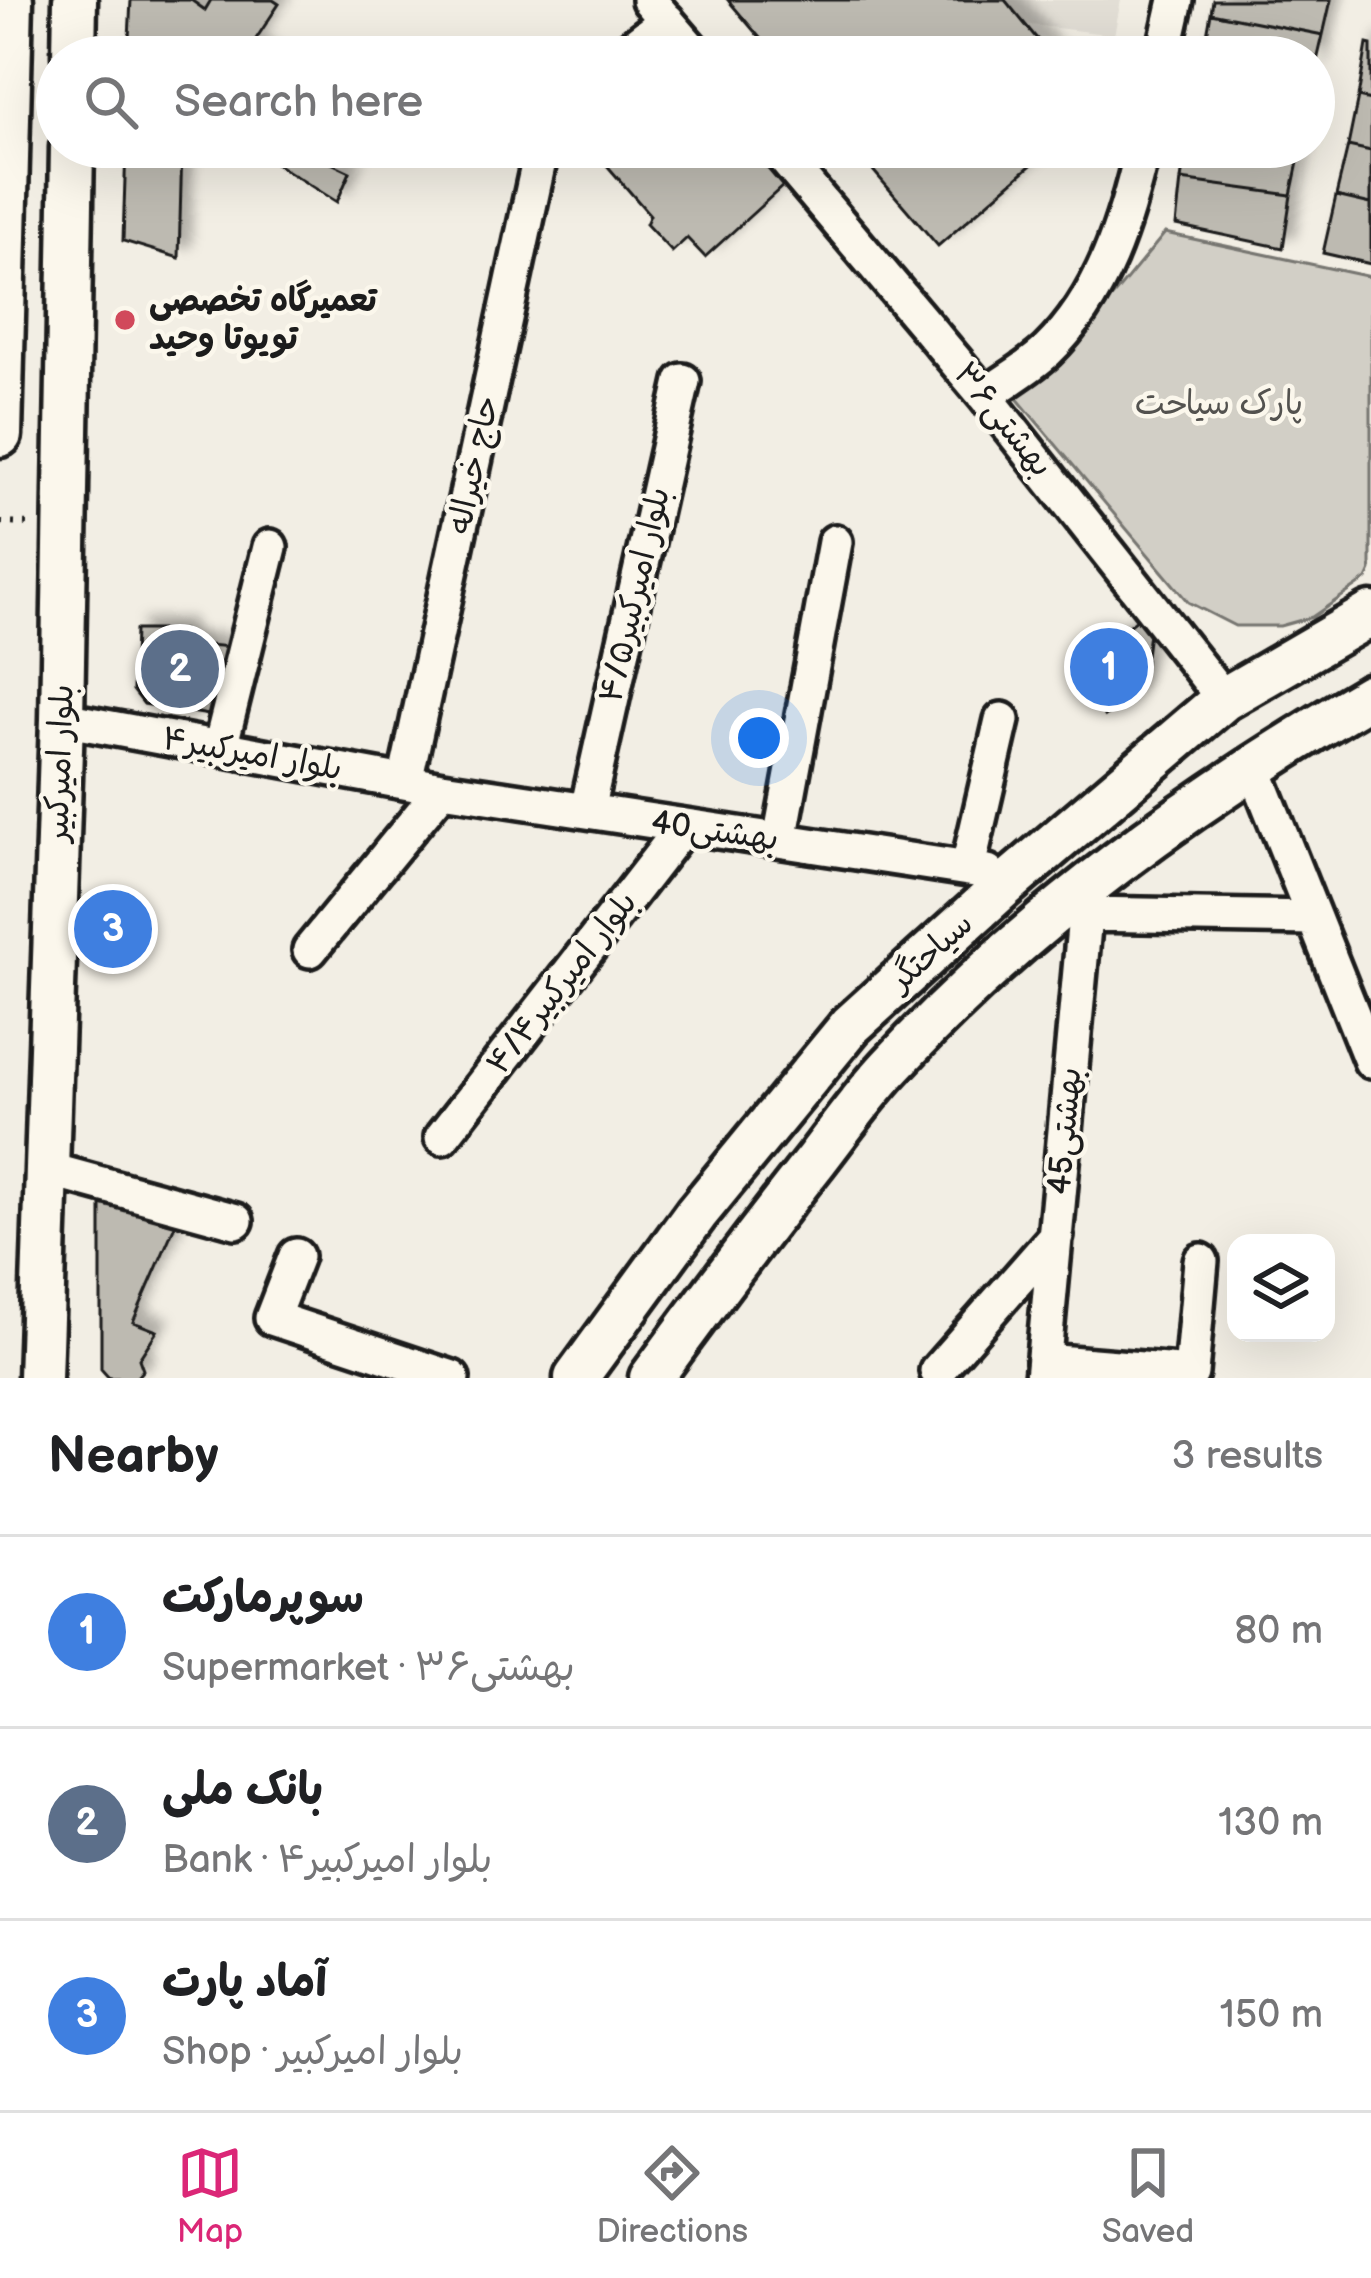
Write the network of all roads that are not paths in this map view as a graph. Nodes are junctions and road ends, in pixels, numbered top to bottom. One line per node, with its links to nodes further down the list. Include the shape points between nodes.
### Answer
1 (11, 0): 13 (main road)
2 (1175, 0): 8 (street)
3 (72, 1): 5 (main road)
4 (658, 10): 6 (street); 7 (street)
5 (73, 36)
6 (636, 36)
7 (680, 36)
8 (1167, 36)
9 (72, 168): 22 (main road, بلوار امیرکبیر)
10 (537, 168): 26 (street, حاج خیراله)
11 (793, 168): 15 (street, بهشتی۳۶)
12 (1138, 168): 15 (street, via 1097,288 1046,351)
13 (3, 210): 16 (main road)
14 (682, 380): 28 (street, بلوار امیرکبیر۴/۵)
15 (985, 395): 21 (street, بهشتی۳۶)
16 (0, 435)
17 (836, 542): 30 (street)
18 (270, 547): 24 (street)
19 (1371, 614): 21 (main road, سیاحتگر)
20 (1371, 695): 25 (main road, سیاحتگر)
21 (1224, 699): 47 (main road, سیاحتگر, via 851,1024)
22 (62, 719): 24 (street, ۴بلوار امیرکبیر); 36 (main road, بلوار امیرکبیر)
23 (1002, 720): 30 (street, 40بهشتی, via 978,870)
24 (220, 748): 26 (street, ۴بلوار امیرکبیر)
25 (1253, 765): 31 (main road, سیاحتگر, via 1136,846); 32 (street)
26 (405, 782): 27 (street, ۴بلوار امیرکبیر)
27 (442, 790): 28 (street, 40بهشتی); 33 (street)
28 (587, 810): 29 (street, 40بهشتی)
29 (682, 828): 30 (street, 40بهشتی); 35 (street, بلوار امیرکبیر۴/۴)
30 (780, 841)
31 (1086, 899): 32 (street); 38 (street, بهشتی45); 48 (main road, سیاحتگر, via 1034,927 888,1069)
32 (1311, 918): 34 (street)
33 (310, 950)
34 (1371, 1056)
35 (442, 1137)
36 (50, 1170): 37 (street); 41 (main road, بلوار امیرکبیر)
37 (236, 1221)
38 (1056, 1236): 42 (street, بهشتی45); 43 (street)
39 (296, 1256): 46 (street, via 272,1318)
40 (1201, 1261): 42 (street, via 1191,1373)
41 (46, 1273): 44 (main road, بلوار امیرکبیر); 45 (main road)
42 (1043, 1370)
43 (937, 1371)
44 (40, 1378)
45 (70, 1378)
46 (452, 1378)
47 (576, 1378)
48 (651, 1378)

